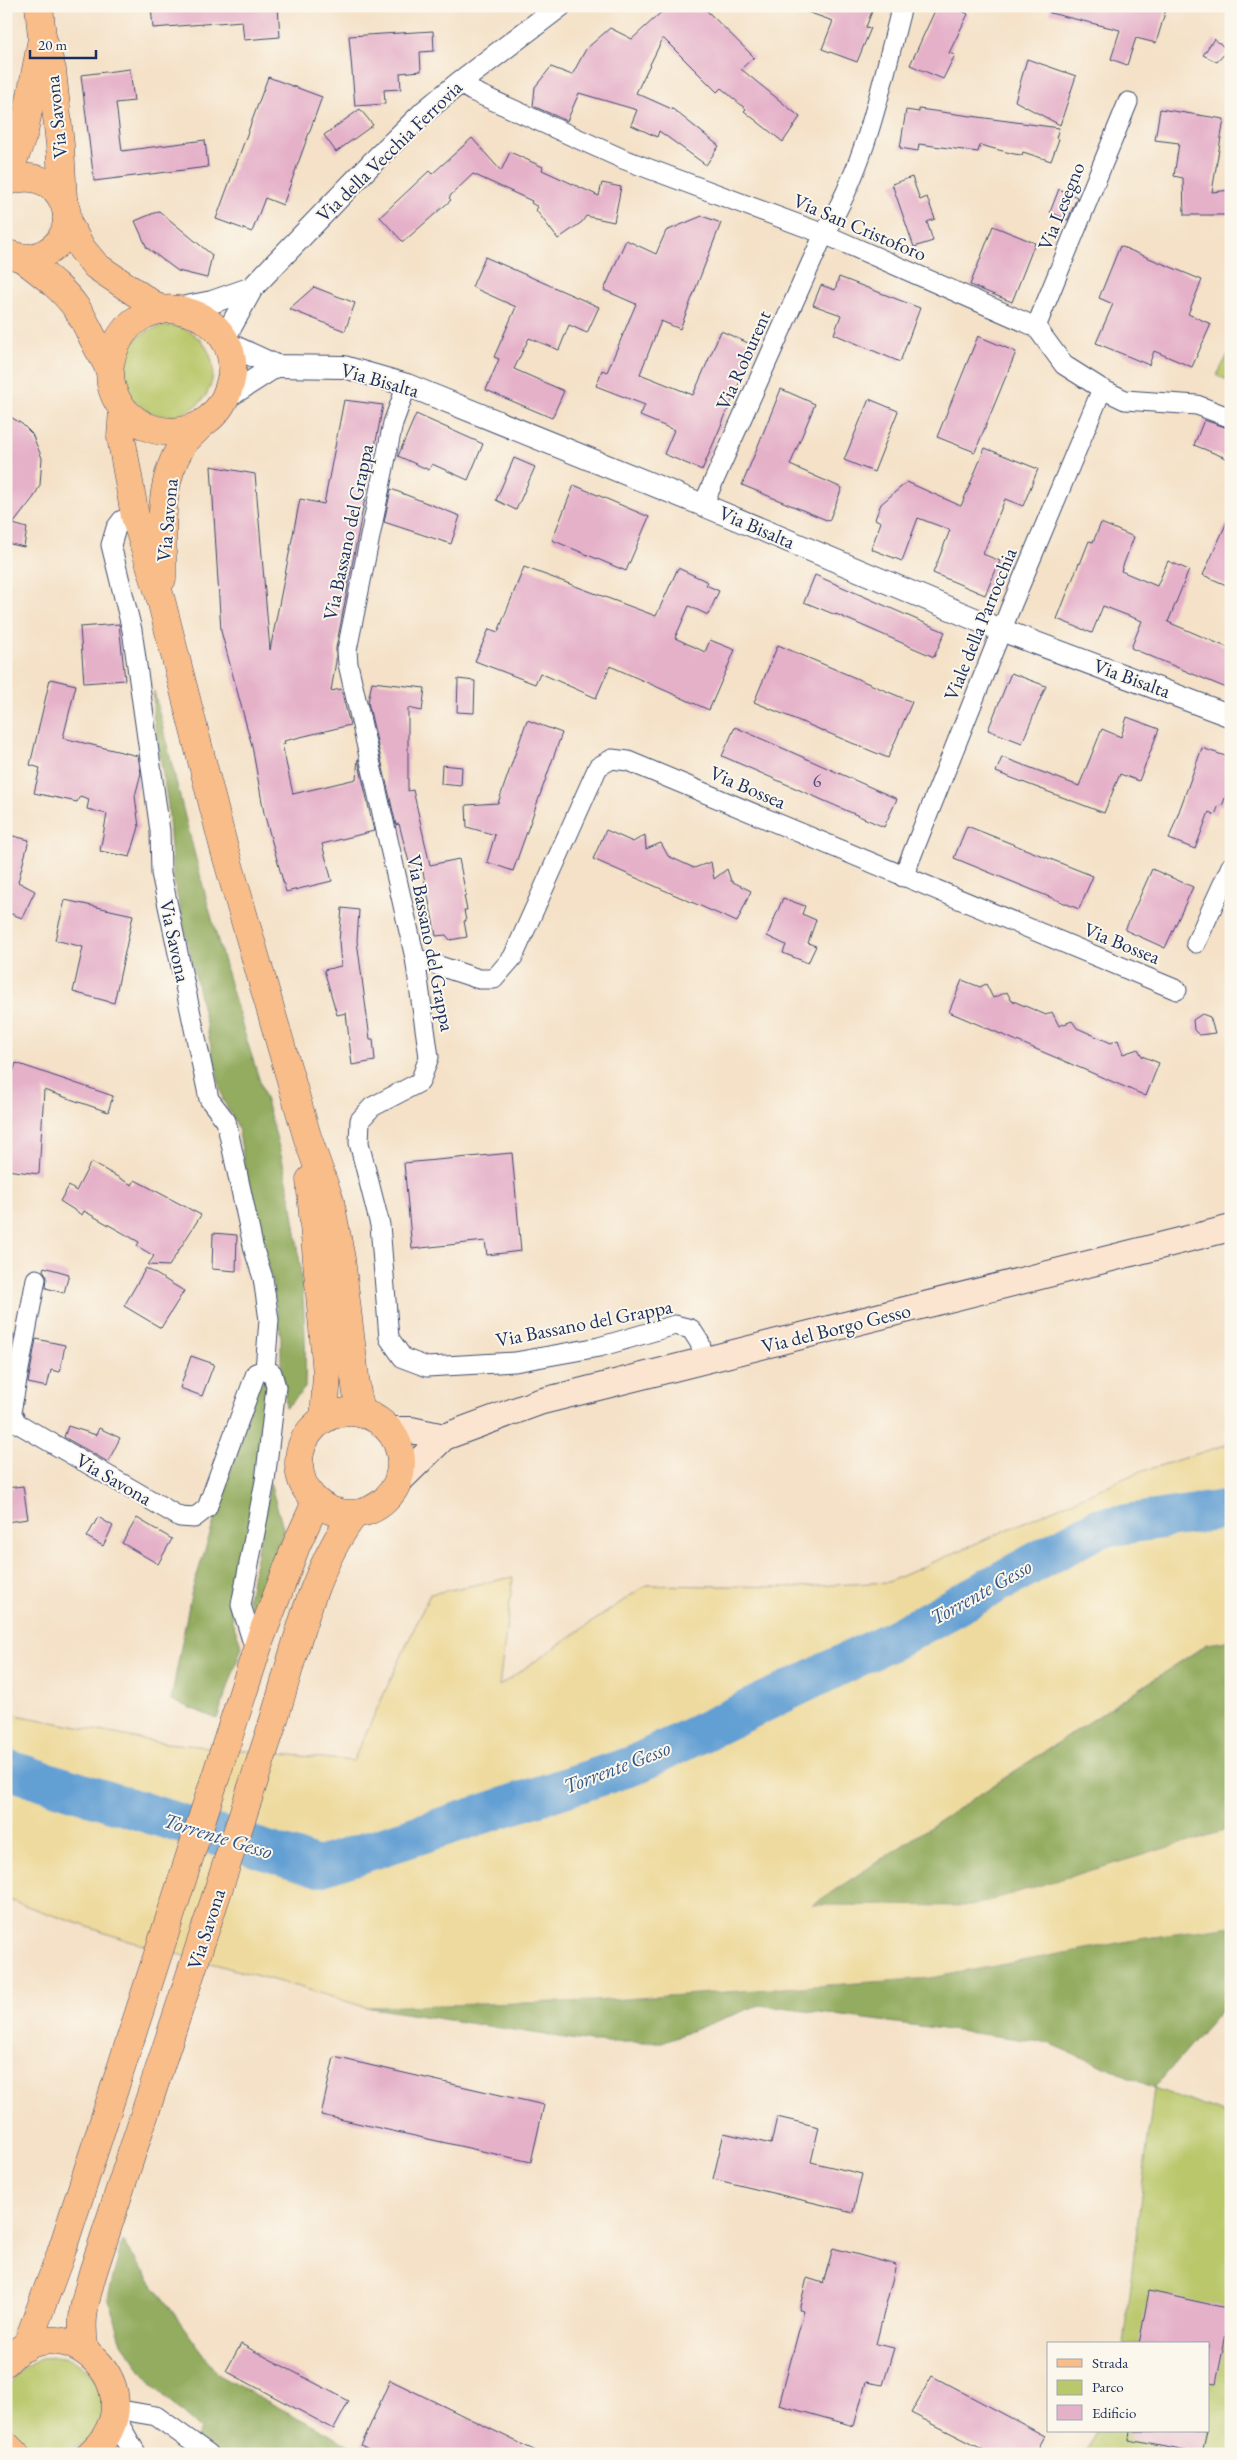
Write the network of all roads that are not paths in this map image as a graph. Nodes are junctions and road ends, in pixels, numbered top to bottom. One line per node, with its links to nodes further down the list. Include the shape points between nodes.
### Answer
1 (39, 6): 4 (main road, Via Savona)
2 (560, 6): 5 (street, Via della Vecchia Ferrovia)
3 (902, 6): 9 (street, Via Roburent, via 865,148 841,206)
4 (42, 37): 7 (main road, Via Savona, via 24,132); 8 (main road, Via Savona, via 52,70)
5 (459, 83): 9 (street, Via San Cristoforo, via 624,159); 11 (street, Via della Vecchia Ferrovia, via 374,161)
6 (1128, 102): 13 (street, Via Lesegno)
7 (6, 181): 8 (main road, via 18,177 44,180 55,188)
8 (65, 211): 10 (main road, via 63,235 56,245 34,257); 12 (main road, Via Savona, via 82,249 96,266)
9 (824, 234): 13 (street, Via San Cristoforo); 23 (street, Via Roburent)
10 (14, 255): 16 (main road, via 61,290 77,308)
11 (252, 288): 12 (street, Via della Vecchia Ferrovia, via 212,302); 14 (street, Via della Vecchia Ferrovia)
12 (168, 310): 14 (main road, via 193,313 215,328); 16 (main road, via 145,315 125,330 112,352)
13 (1036, 326): 18 (street, via 1064,365)
14 (225, 341): 15 (street, Via Bisalta); 19 (main road, via 232,380)
15 (276, 366): 17 (street, Via Bisalta, via 344,367); 19 (street)
16 (109, 369): 20 (main road, via 110,383)
17 (407, 385): 23 (street, Via Bisalta); 31 (street, Via Bassano del Grappa, via 393,423 347,650)
18 (1102, 389): 21 (street, via 1125,400 1196,405); 26 (street, Viale della Parrocchia)
19 (226, 398): 22 (main road)
20 (123, 409): 22 (main road, via 152,429 170,432 188,430); 24 (main road, Via Savona, via 121,437)
21 (1231, 418)
22 (204, 422): 25 (main road, Via Savona, via 181,447 168,477 164,500)
23 (703, 504): 26 (street, Via Bisalta)
24 (134, 516): 25 (main road, Via Savona); 37 (street, Via Savona, via 122,520 111,545 132,630 160,831 161,873 209,1099 226,1121 263,1278 269,1320)
25 (162, 600): 33 (main road, Via Savona, via 224,848)
26 (1002, 630): 27 (street, Via Bisalta); 29 (street, Viale della Parrocchia)
27 (1231, 716)
28 (1231, 866): 30 (street)
29 (903, 877): 31 (street, Via Bossea, via 628,761 612,759 598,767 513,957 494,979 479,979); 32 (street, Via Bossea)
30 (1196, 943)
31 (415, 958): 36 (street, Via Bassano del Grappa, via 429,1057 420,1082 372,1107 360,1120 359,1143 380,1225 389,1338 404,1358 428,1367 515,1362 599,1346 675,1325 691,1329 700,1343)
32 (1177, 990)
33 (307, 1136): 38 (main road, Via Savona, via 330,1201); 39 (main road, Via Savona, via 327,1374)
34 (1231, 1228): 36 (main road, Via del Borgo Gesso)
35 (36, 1279): 37 (street, Via Savona, via 11,1412 18,1422 180,1517 194,1518 207,1508 248,1389 256,1373)
36 (704, 1361): 41 (main road, Via del Borgo Gesso, via 539,1402)
37 (265, 1370): 45 (street, via 272,1373 276,1387 265,1481 241,1605)
38 (362, 1414): 39 (main road, via 349,1412); 40 (main road)
39 (324, 1419): 43 (main road, via 309,1432 301,1449 299,1469 304,1487)
40 (389, 1430): 41 (main road, via 411,1430); 42 (main road, via 398,1446 401,1465)
41 (444, 1438): 42 (main road, Via del Borgo Gesso)
42 (397, 1483): 44 (main road, via 387,1499 372,1510)
43 (316, 1502): 44 (main road, via 334,1512); 45 (main road, Via Savona, via 296,1546)
44 (354, 1515): 46 (main road, Via Savona, via 327,1558 300,1632 179,2013 92,2272 81,2330)
45 (257, 1654): 47 (main road, Via Savona, via 59,2259)
46 (85, 2350): 47 (main road, via 66,2342 52,2342); 48 (main road, via 108,2376 114,2392)
47 (12, 2357)
48 (115, 2414): 51 (main road, via 109,2433); 52 (street); 53 (street, via 156,2416)
49 (6, 2445): 50 (main road)
50 (15, 2454)
51 (90, 2454)
52 (135, 2454)
53 (209, 2454)

